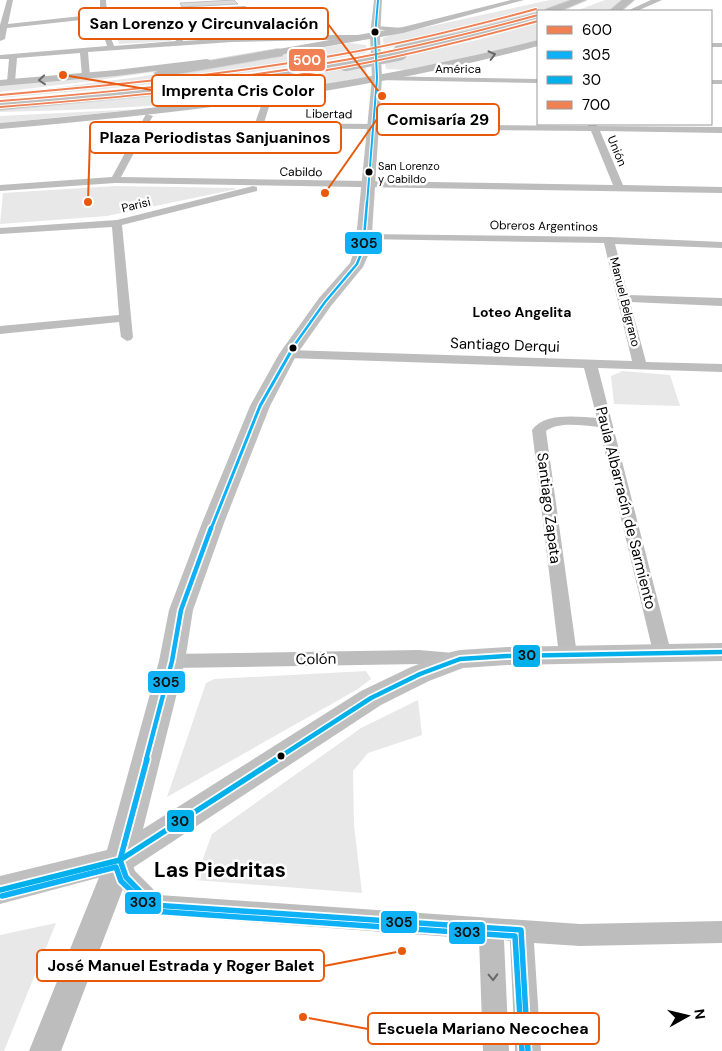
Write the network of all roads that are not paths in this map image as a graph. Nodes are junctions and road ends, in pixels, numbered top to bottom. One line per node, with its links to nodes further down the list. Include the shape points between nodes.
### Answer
1 (10, 0): 20 (street)
2 (103, 0): 17 (street)
3 (210, 0): 11 (street)
4 (378, 0): 24 (main road)
5 (520, 0): 21 (street)
6 (546, 0): 21 (highway)
7 (629, 0): 14 (highway)
8 (658, 0): 15 (street)
9 (587, 1): 12 (highway); 13 (highway)
10 (246, 8): 11 (street)
11 (215, 9): 16 (street)
12 (554, 10)
13 (569, 10)
14 (615, 10)
15 (634, 10)
16 (170, 12): 17 (street); 29 (street)
17 (104, 15): 20 (street); 31 (street)
18 (537, 15): 33 (highway)
19 (537, 20): 33 (highway, via 465,40)
20 (2, 26): 25 (street)
21 (419, 27): 24 (street)
22 (230, 29): 26 (street)
23 (331, 36): 24 (street); 26 (street); 27 (street)
24 (375, 36): 27 (street); 41 (main road)
25 (1, 39)
26 (234, 41): 29 (street)
27 (342, 42): 34 (street)
28 (41, 43): 35 (street)
29 (181, 44): 31 (street)
30 (536, 44): 39 (street, one-way to 30)
31 (111, 48): 32 (street)
32 (84, 51): 35 (street); 40 (street)
33 (401, 52): 38 (highway, bridge)
34 (278, 53): 40 (street); 47 (highway)
35 (43, 54): 36 (street)
36 (13, 56): 37 (street); 44 (street)
37 (0, 57)
38 (344, 62): 49 (highway, via 165,85); 50 (highway, via 178,89)
39 (433, 68): 41 (street); 42 (street, via 434,76)
40 (86, 76): 44 (street, one-way to 44)
41 (377, 79): 42 (street, América); 46 (street, via 362,84); 57 (main road)
42 (445, 80): 43 (street, América)
43 (537, 81)
44 (10, 82): 45 (street)
45 (0, 83)
46 (325, 87): 48 (street); 52 (highway, via 175,105)
47 (0, 94)
48 (268, 97): 51 (street); 54 (street)
49 (0, 100)
50 (0, 106)
51 (151, 112): 53 (street); 55 (street)
52 (0, 114)
53 (146, 124): 54 (street, Libertad); 59 (street)
54 (259, 125): 57 (street, Libertad)
55 (0, 126)
56 (593, 126): 57 (street, Libertad); 58 (street, Libertad); 63 (street, Unión)
57 (373, 127): 61 (main road)
58 (722, 130)
59 (115, 180): 60 (street, Cabildo); 62 (street, Cabildo)
60 (275, 184): 61 (street, Cabildo); 65 (street, Parisi)
61 (368, 185): 63 (street, Cabildo); 67 (main road)
62 (0, 188)
63 (619, 188): 64 (street, Cabildo)
64 (722, 190)
65 (117, 223): 66 (street, Parisi); 72 (street)
66 (0, 231)
67 (365, 237): 68 (street, Obreros Argentinos); 75 (main road, via 357,264)
68 (609, 240): 69 (street, Obreros Argentinos); 70 (street, Manuel Belgrano)
69 (722, 245)
70 (623, 298): 71 (street); 77 (street, Manuel Belgrano)
71 (722, 302)
72 (125, 318): 73 (street); 74 (street)
73 (0, 330)
74 (127, 337)
75 (288, 354): 76 (street, Santiago Derqui); 84 (main road, via 260,406 213,523 181,610)
76 (590, 363): 77 (street, Santiago Derqui); 79 (street, Paula Albarracín de Sarmiento)
77 (640, 365): 78 (street, Santiago Derqui)
78 (722, 368)
79 (606, 422): 80 (street, Paula Albarracín de Sarmiento); 82 (street, Santiago Zapata, via 555,422 539,430)
80 (662, 652): 81 (main road); 82 (main road)
81 (722, 652)
82 (568, 655): 83 (main road)
83 (460, 659): 84 (street, Colón); 85 (main road, via 371,698)
84 (172, 661): 85 (main road)
85 (120, 860): 86 (main road); 87 (street, via 126,877 153,905); 90 (street)
86 (0, 890)
87 (492, 928): 88 (street); 91 (street, one-way to 91)
88 (521, 930): 89 (street, via 580,935); 92 (street)
89 (722, 932)
90 (45, 1051)
91 (496, 1051)
92 (528, 1051)

